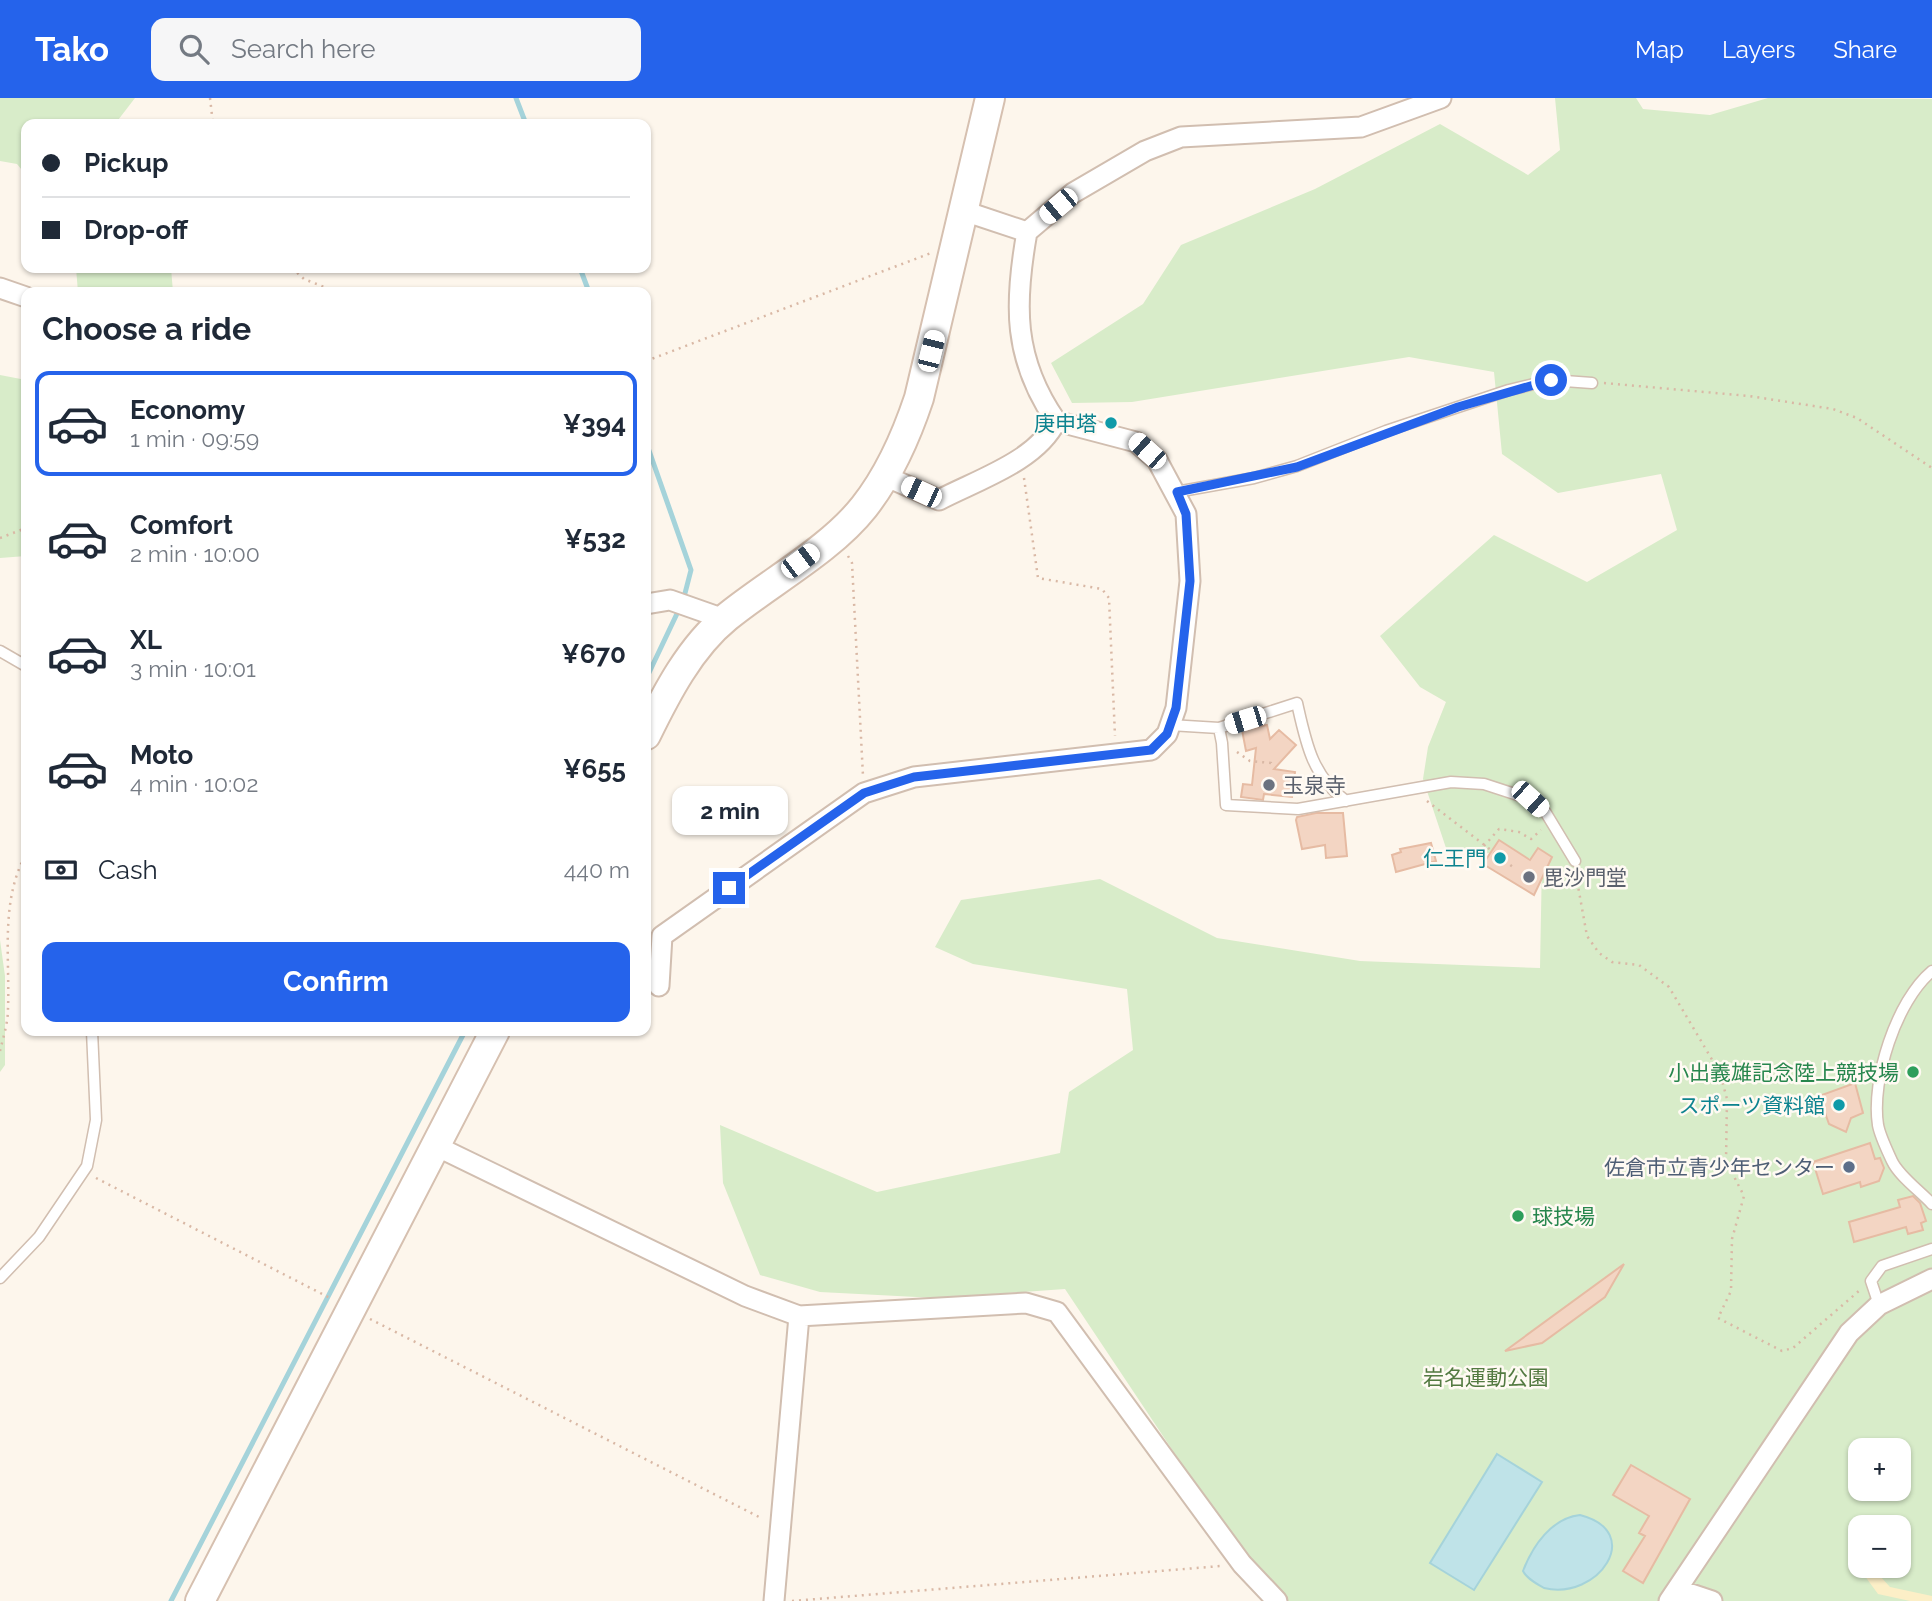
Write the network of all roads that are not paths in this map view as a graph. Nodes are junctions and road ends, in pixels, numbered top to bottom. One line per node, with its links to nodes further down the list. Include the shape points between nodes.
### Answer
1 (990, 98): 3 (street)
2 (1441, 98): 4 (street, via 1361,127 1181,137 1145,151 1073,194)
3 (964, 211): 4 (street); 9 (street, via 919,398)
4 (1027, 232): 8 (street, via 1018,304 1020,344 1040,398)
5 (0, 288): 6 (street)
6 (21, 295)
7 (1592, 383): 10 (lane, via 1551,380 1509,390 1297,467)
8 (1056, 421): 9 (street, via 1049,437 1023,457 939,500); 10 (street, via 1136,442 1157,460)
9 (885, 476): 12 (street, via 837,534)
10 (1177, 492): 16 (street, via 1186,514 1190,581 1176,708)
11 (651, 603): 12 (street, via 670,600)
12 (724, 619): 15 (street, via 684,667)
13 (0, 651): 14 (lane)
14 (21, 663)
15 (651, 725)
16 (1170, 725): 17 (lane); 21 (street, via 1151,750 914,777 864,793 662,936)
17 (1219, 728): 18 (lane, via 1297,704 1320,778); 18 (lane, via 1226,805 1298,809)
18 (1346, 801): 19 (lane, via 1451,782 1485,784 1530,799 1551,820)
19 (1574, 861)
20 (1932, 971): 25 (lane, via 1906,1007 1885,1052 1878,1125 1893,1163)
21 (659, 986)
22 (92, 1036): 27 (lane, via 96,1120 84,1172 39,1237)
23 (492, 1036): 24 (street)
24 (436, 1146): 30 (street, via 745,1296); 32 (street)
25 (1932, 1204)
26 (1932, 1249): 29 (lane, via 1882,1266 1871,1281)
27 (0, 1278)
28 (1932, 1279): 29 (street)
29 (1879, 1305): 31 (street, via 1849,1333 1826,1364)
30 (799, 1316): 33 (street); 34 (street, via 1026,1303 1056,1312 1242,1564)
31 (1674, 1595): 35 (street)
32 (200, 1601)
33 (774, 1601)
34 (1277, 1601)
35 (1712, 1601)

